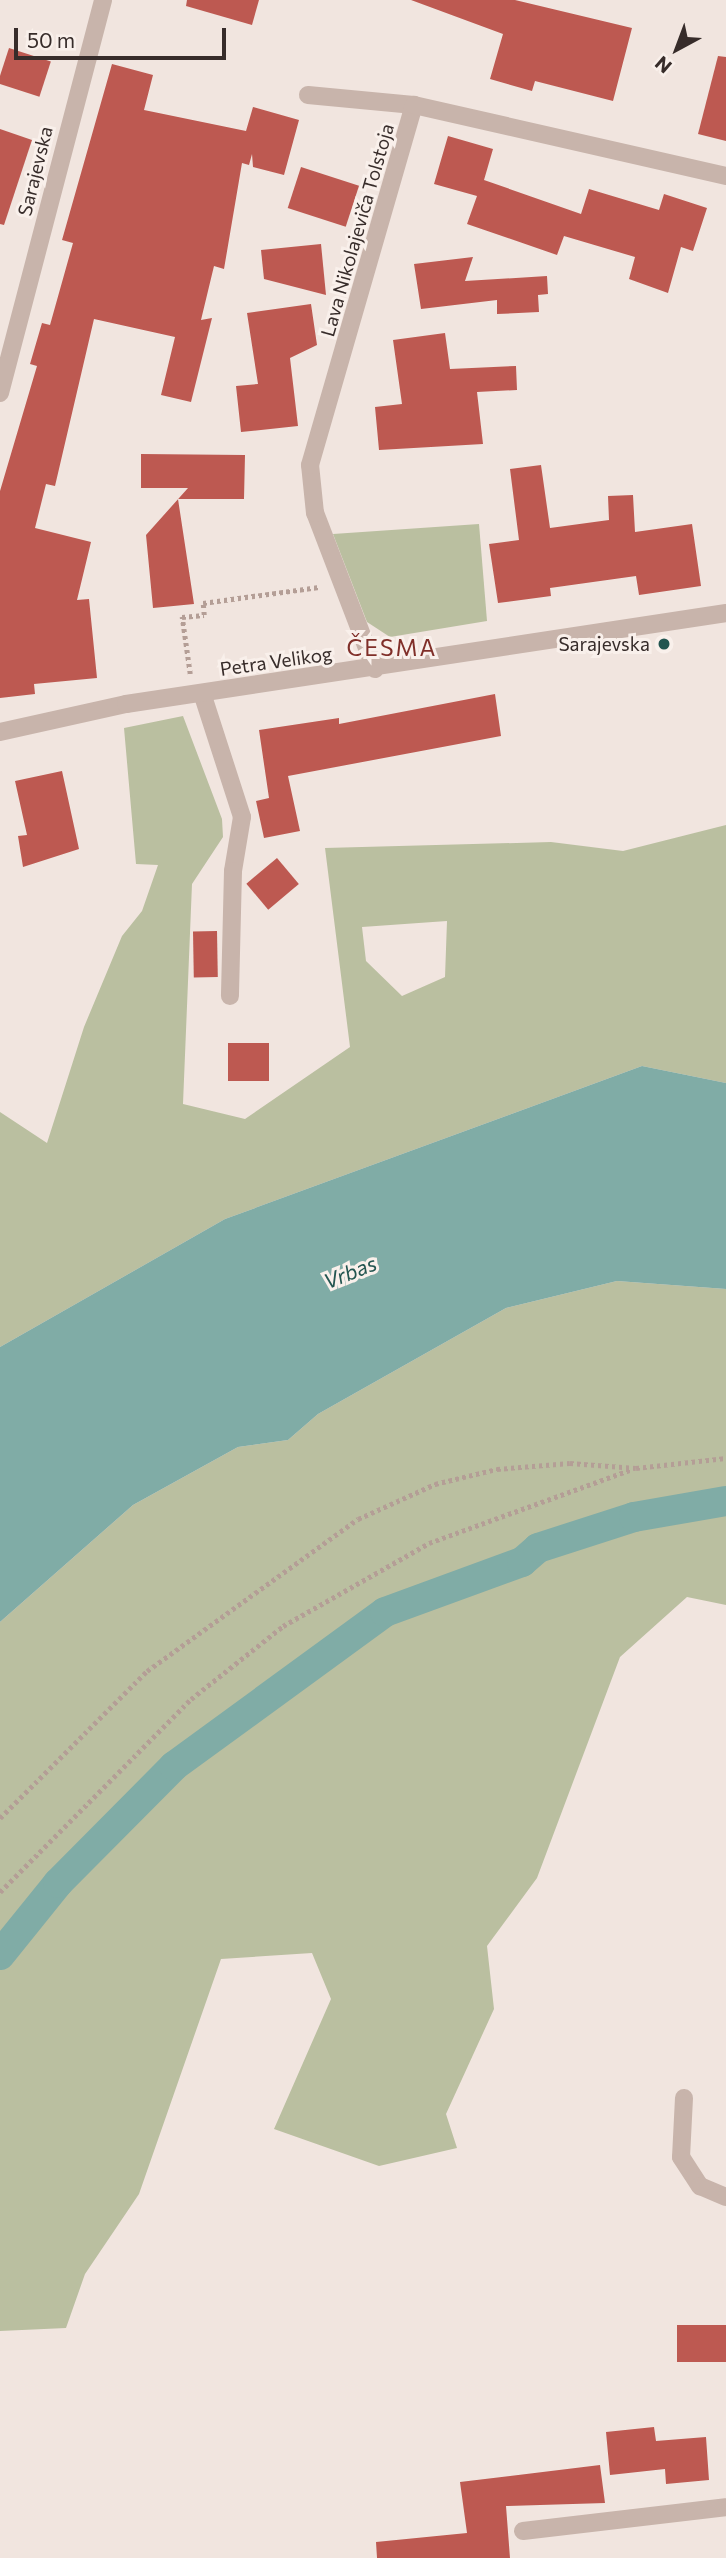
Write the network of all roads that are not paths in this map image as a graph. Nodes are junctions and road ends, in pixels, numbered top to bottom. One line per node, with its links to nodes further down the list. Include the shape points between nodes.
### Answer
1 (103, 0): 5 (street, Sarajevska)
2 (308, 95): 3 (street)
3 (414, 106): 4 (street, Lava Nikolajeviča Tolstoja); 7 (street, Lava Nikolajeviča Tolstoja, via 310,465 315,513)
4 (726, 176)
5 (0, 393)
6 (726, 613): 7 (street, Petra Velikog)
7 (375, 669): 8 (street, Petra Velikog)
8 (202, 693): 9 (street, Petra Velikog); 10 (street, via 242,817 233,872)
9 (0, 732)
10 (230, 996)
11 (684, 2098): 12 (street, via 681,2157 700,2186)
12 (726, 2197)
13 (726, 2507): 14 (street)
14 (523, 2531)

